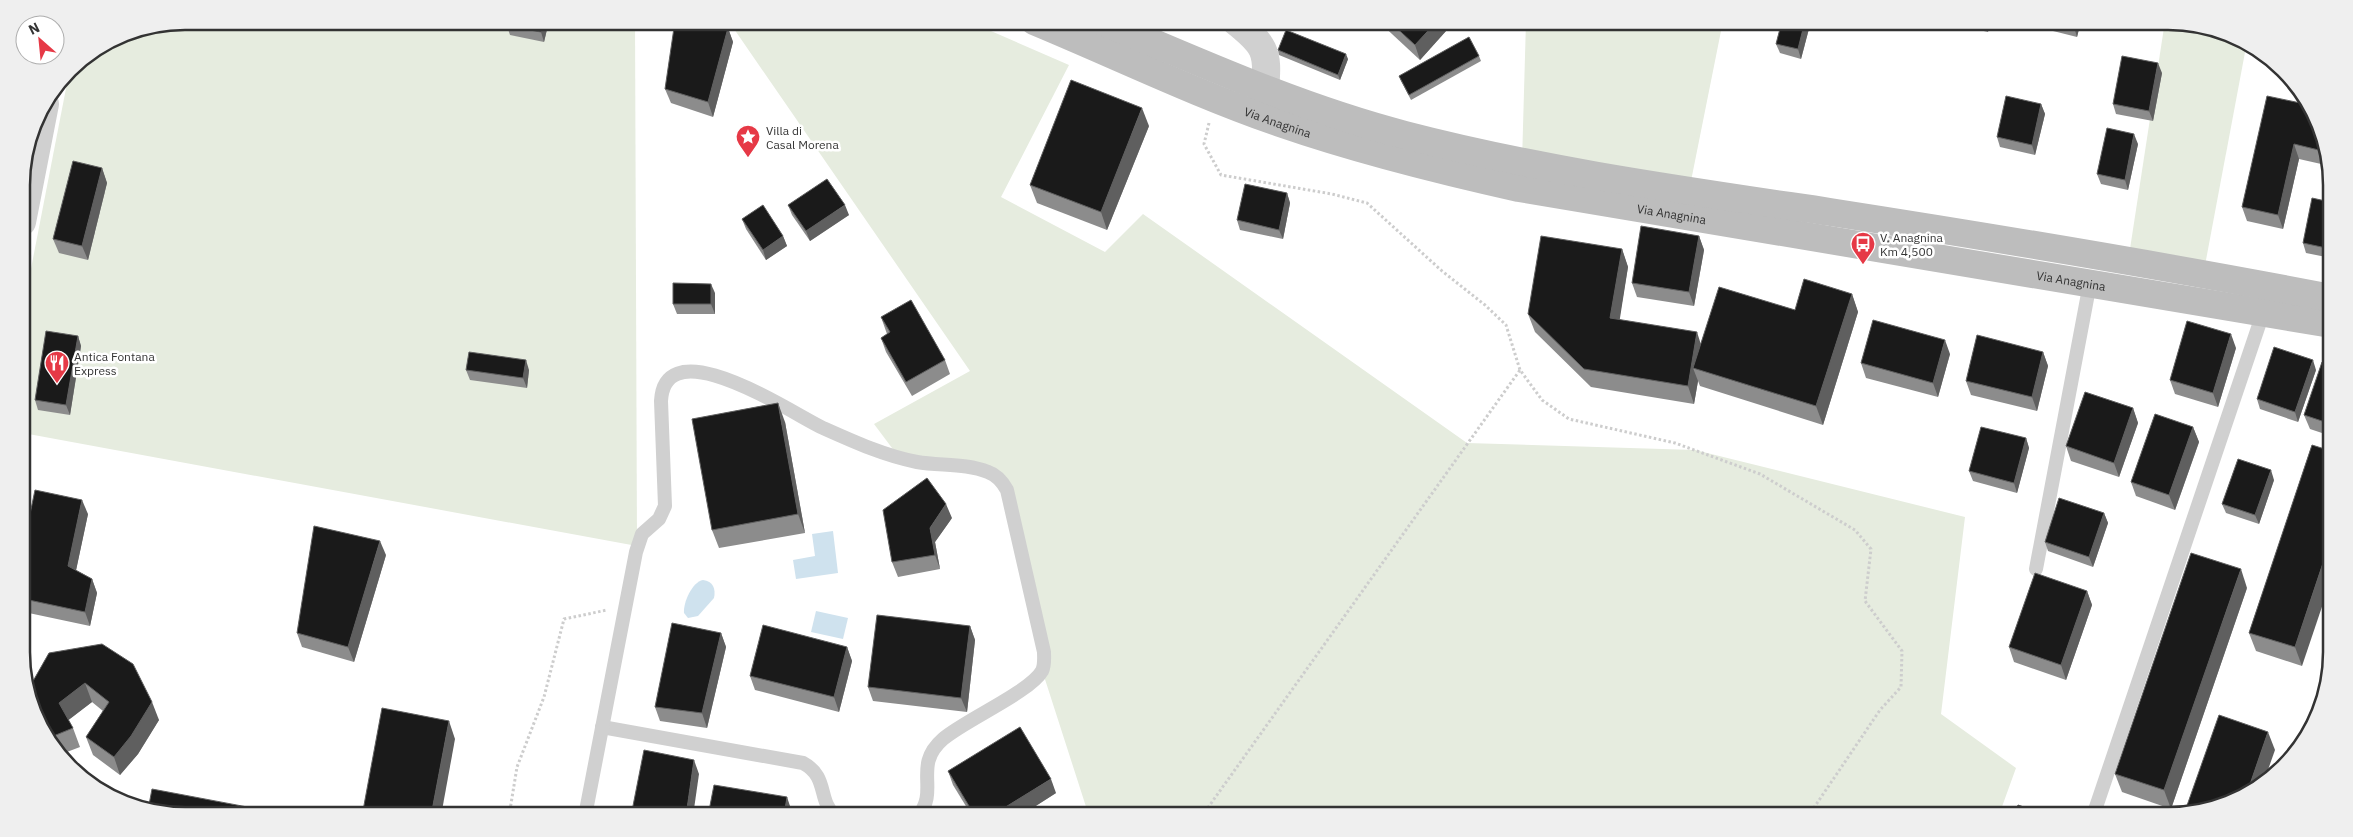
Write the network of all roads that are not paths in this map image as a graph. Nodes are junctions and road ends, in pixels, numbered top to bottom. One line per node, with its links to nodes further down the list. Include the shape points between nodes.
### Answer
1 (1055, 30): 7 (main road, Via Anagnina, via 1215,98 1342,144 1447,173 1519,188)
2 (1124, 30): 4 (main road, Via Anagnina)
3 (1246, 30): 4 (street, via 1265,52)
4 (1265, 88): 8 (main road, Via Anagnina, via 1372,126 1522,162)
5 (38, 136): 6 (street)
6 (30, 176)
7 (2090, 283): 9 (main road, Via Anagnina); 11 (lane)
8 (2323, 297)
9 (2264, 313): 10 (main road, Via Anagnina); 16 (lane)
10 (2323, 323)
11 (2036, 569)
12 (602, 727): 13 (lane); 14 (lane, via 803,763 820,778); 15 (lane, via 642,534 659,519 665,506 661,393 667,378 680,372 713,376 745,386 823,428 898,456 916,462 972,468 996,476 1010,495 1044,652 1042,670 1029,684 937,745 926,768 927,800)
13 (587, 807)
14 (828, 807)
15 (923, 807)
16 (2096, 807)

